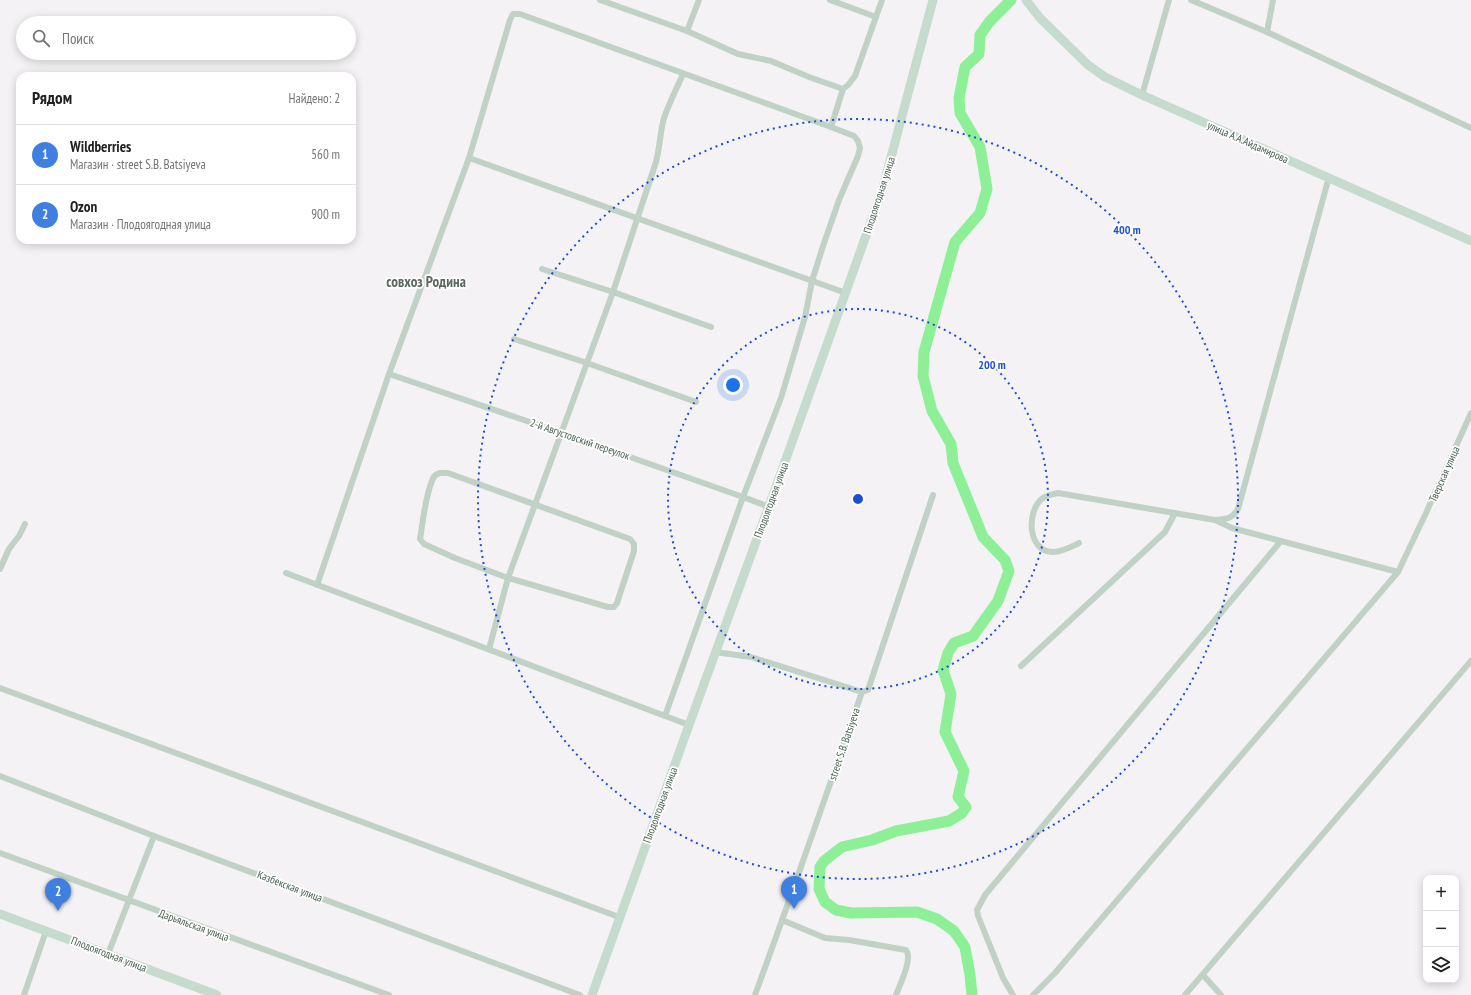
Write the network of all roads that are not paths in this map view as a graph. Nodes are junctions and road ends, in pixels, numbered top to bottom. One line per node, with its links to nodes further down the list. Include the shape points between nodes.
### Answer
1 (600, 0): 11 (street)
2 (699, 0): 11 (street)
3 (830, 0): 10 (street)
4 (882, 0): 10 (street)
5 (933, 0): 25 (street, Плодоягодная улица, via 882,191)
6 (1026, 0): 15 (street, улица А.А.Айдамирова, via 1040,18 1088,65 1105,77)
7 (1169, 0): 15 (street)
8 (1191, 0): 12 (street)
9 (1273, 0): 12 (street)
10 (876, 17): 14 (street, via 855,76)
11 (687, 31): 14 (street, via 738,54 772,61)
12 (1266, 32): 17 (street)
13 (683, 74): 16 (street); 18 (street, via 520,14 513,14); 20 (street, via 665,116 659,150)
14 (843, 89): 16 (street)
15 (1142, 95): 19 (street, улица А.А.Айдамирова)
16 (831, 128): 23 (street, via 854,136 860,148 839,200)
17 (1471, 128)
18 (469, 158): 20 (street); 29 (street)
19 (1329, 178): 21 (street, улица А.А.Айдамирова); 38 (street, via 1238,509 1234,516 1228,519)
20 (636, 218): 23 (street); 24 (street)
21 (1471, 241)
22 (542, 269): 24 (street)
23 (812, 281): 25 (street); 34 (street, via 805,317 781,398)
24 (613, 292): 26 (street); 28 (street)
25 (846, 293): 36 (street, Плодоягодная улица)
26 (712, 327)
27 (514, 339): 28 (street)
28 (587, 363): 30 (street); 32 (street)
29 (389, 374): 32 (street, 2-й Августовский переулок); 46 (street)
30 (696, 402)
31 (1471, 413): 43 (street, Тверская улица)
32 (562, 432): 34 (street, 2-й Августовский переулок); 35 (street)
33 (933, 495): 52 (street, street S.B. Batsiyeva, via 868,690)
34 (743, 497): 36 (street, 2-й Августовский переулок); 53 (street)
35 (535, 505): 45 (street); 45 (street, via 448,473 436,474 432,481 421,542); 45 (street, via 630,539 634,544 634,551 617,603 614,607 608,607)
36 (769, 507): 48 (street, Плодоягодная улица)
37 (1175, 513): 38 (street); 41 (street, via 1058,493 1043,498 1037,504 1031,525 1040,547 1053,552); 50 (street, via 1165,532)
38 (1215, 520): 40 (street, via 1232,528)
39 (24, 524): 42 (street)
40 (1281, 542): 43 (street); 72 (street, via 985,895 977,910 978,916)
41 (1079, 543)
42 (0, 569)
43 (1398, 572): 73 (street, Тверская улица, via 1055,973)
44 (286, 573): 46 (street)
45 (508, 578): 47 (street)
46 (317, 585): 47 (street)
47 (489, 649): 53 (street)
48 (715, 652): 52 (street, via 751,657); 54 (street, Плодоягодная улица)
49 (1471, 661): 64 (street)
50 (1021, 666)
51 (0, 688): 60 (street)
52 (862, 692): 61 (street, street S.B. Batsiyeva)
53 (665, 716): 54 (street)
54 (689, 725): 60 (street, Плодоягодная улица)
55 (0, 776): 56 (street, Казбекская улица)
56 (154, 836): 58 (street); 68 (street, Казбекская улица)
57 (0, 853): 58 (street, Дарьяльская улица)
58 (129, 901): 63 (street); 67 (street, Дарьяльская улица)
59 (0, 914): 62 (street, Плодоягодная улица)
60 (619, 917): 69 (street, Плодоягодная улица)
61 (782, 920): 70 (street, street S.B. Batsiyeva); 71 (street, via 825,938 906,950 908,962)
62 (46, 931): 63 (street, Плодоягодная улица); 65 (street)
63 (108, 954): 66 (street, Плодоягодная улица)
64 (1203, 974): 74 (street); 75 (street)
65 (24, 995)
66 (217, 995)
67 (389, 995)
68 (580, 995)
69 (592, 995)
70 (755, 995)
71 (896, 995)
72 (1013, 995)
73 (1033, 995)
74 (1185, 995)
75 (1221, 995)

